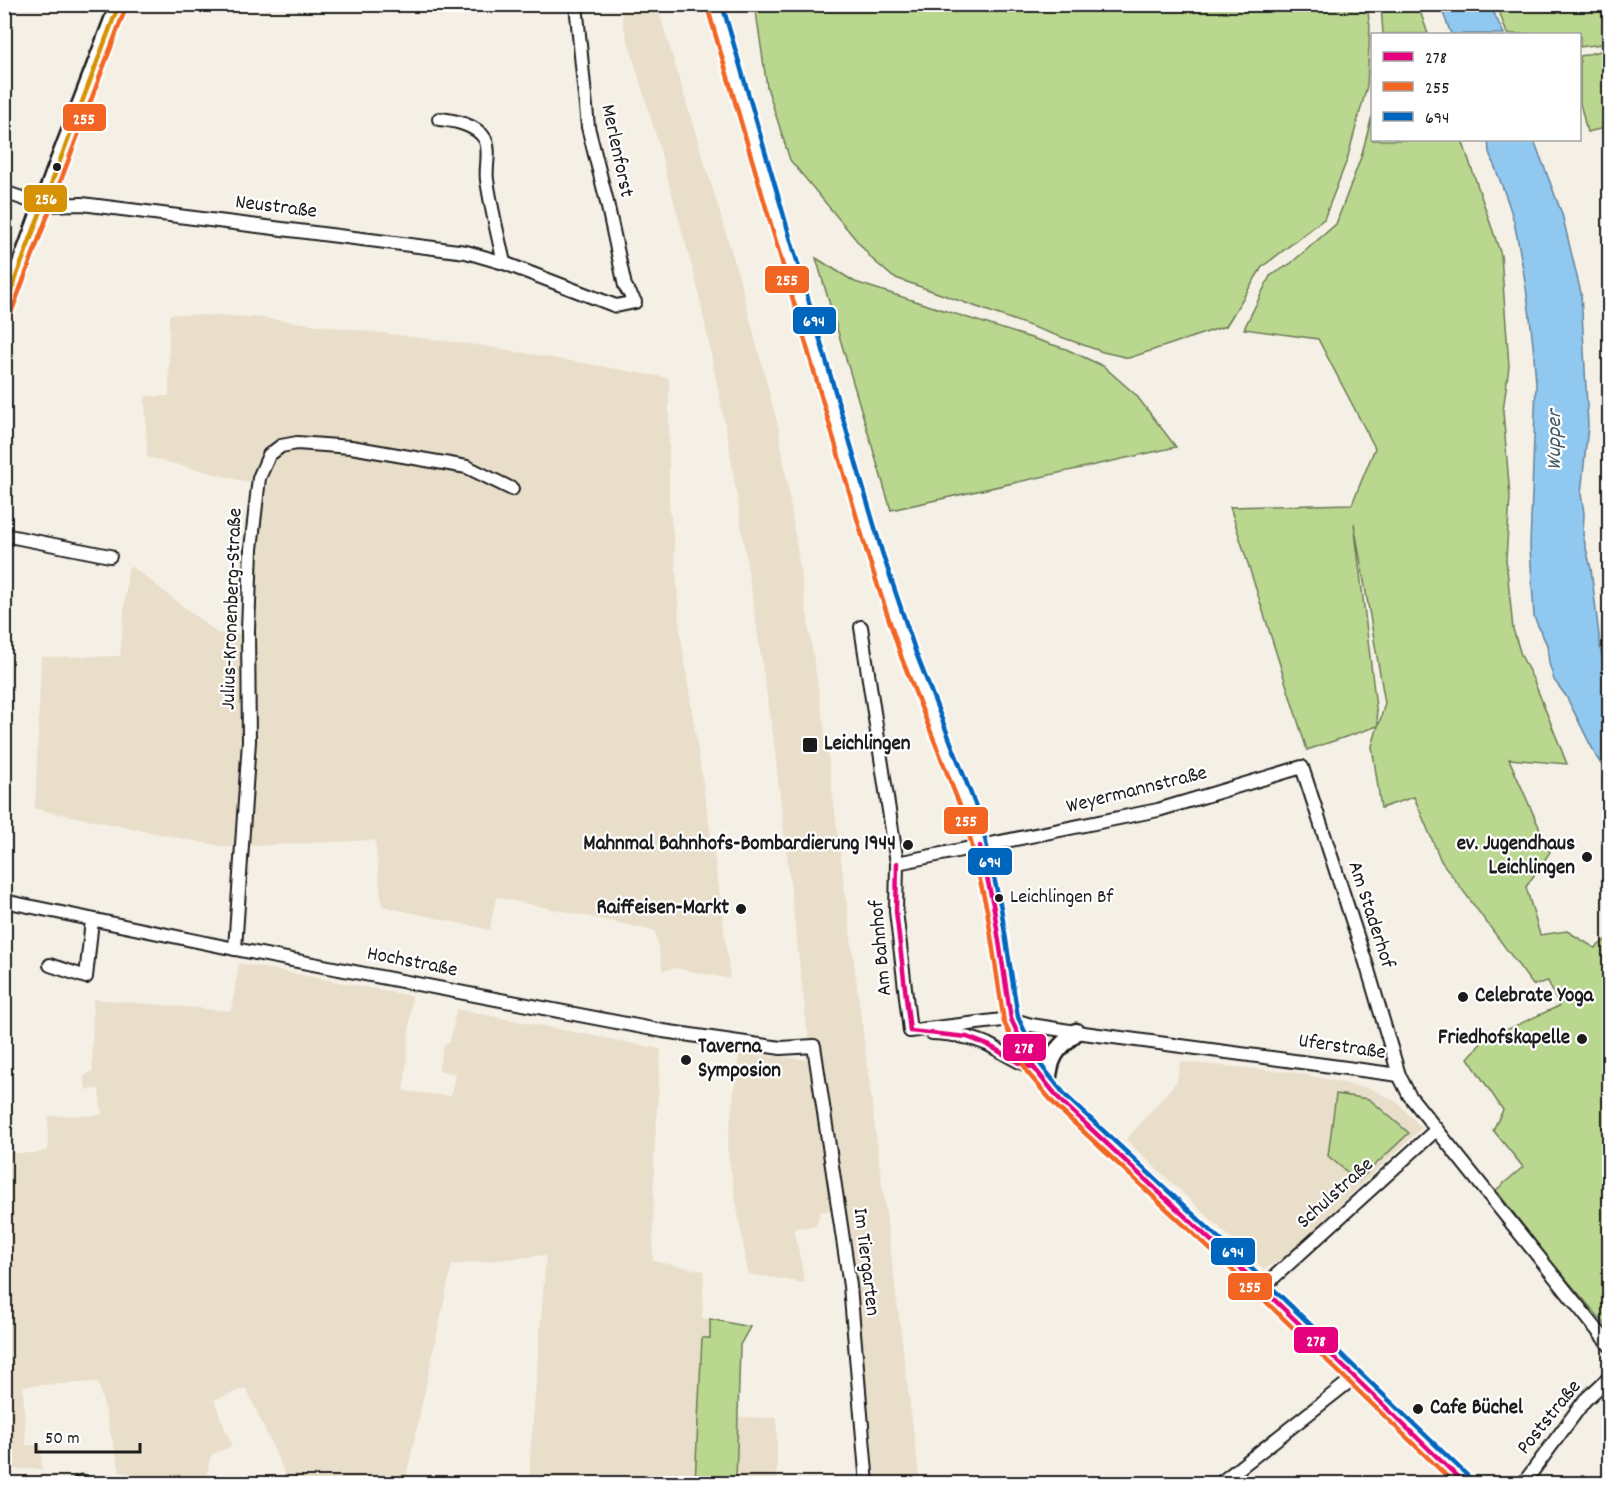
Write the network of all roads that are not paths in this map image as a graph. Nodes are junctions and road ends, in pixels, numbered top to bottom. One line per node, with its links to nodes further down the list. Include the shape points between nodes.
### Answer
1 (119, 4): 6 (main road)
2 (576, 4): 8 (street, Merlenforst, via 588,127 625,286)
3 (714, 4): 15 (main road, via 875,554 909,656 974,819)
4 (439, 119): 7 (street, via 473,128 484,137 488,147 487,178)
5 (4, 192): 6 (street)
6 (42, 205): 7 (street, Neustraße, via 81,204 190,217 466,252); 9 (main road)
7 (504, 263): 8 (street, Neustraße, via 616,306)
8 (635, 302)
9 (4, 310)
10 (512, 489): 19 (street, Julius-Kronenberg-Straße, via 467,466 351,447 297,443 281,446 269,455 260,478 251,549 249,741)
11 (4, 535): 12 (street)
12 (110, 556)
13 (861, 627): 16 (street, Am Bahnhof)
14 (1302, 767): 15 (street, Weyermannstraße, via 1158,810); 26 (street, Am Staderhof)
15 (980, 846): 16 (street); 21 (main road)
16 (897, 862): 22 (street, Am Bahnhof, via 896,911)
17 (4, 902): 18 (street, Hochstraße)
18 (92, 920): 19 (street, Hochstraße); 20 (street, via 86,977)
19 (235, 949): 24 (street, Hochstraße, via 663,1031 781,1048)
20 (50, 965)
21 (1011, 1019): 22 (street); 23 (street, Uferstraße); 25 (main road)
22 (910, 1030): 25 (street, via 967,1036)
23 (1076, 1032): 26 (street, Uferstraße); 27 (main road, via 1049,1062)
24 (814, 1046): 33 (street, Im Tiergarten, via 850,1286)
25 (1034, 1068): 27 (main road)
26 (1399, 1075): 28 (street, Uferstraße)
27 (1047, 1085): 29 (main road)
28 (1436, 1130): 29 (street, Schulstraße); 30 (street, Uferstraße)
29 (1262, 1288): 31 (main road)
30 (1610, 1346)
31 (1355, 1377): 34 (street); 35 (main road)
32 (1610, 1377): 36 (street, Poststraße, via 1585,1400)
33 (867, 1484)
34 (1219, 1484)
35 (1466, 1484)
36 (1523, 1484)

